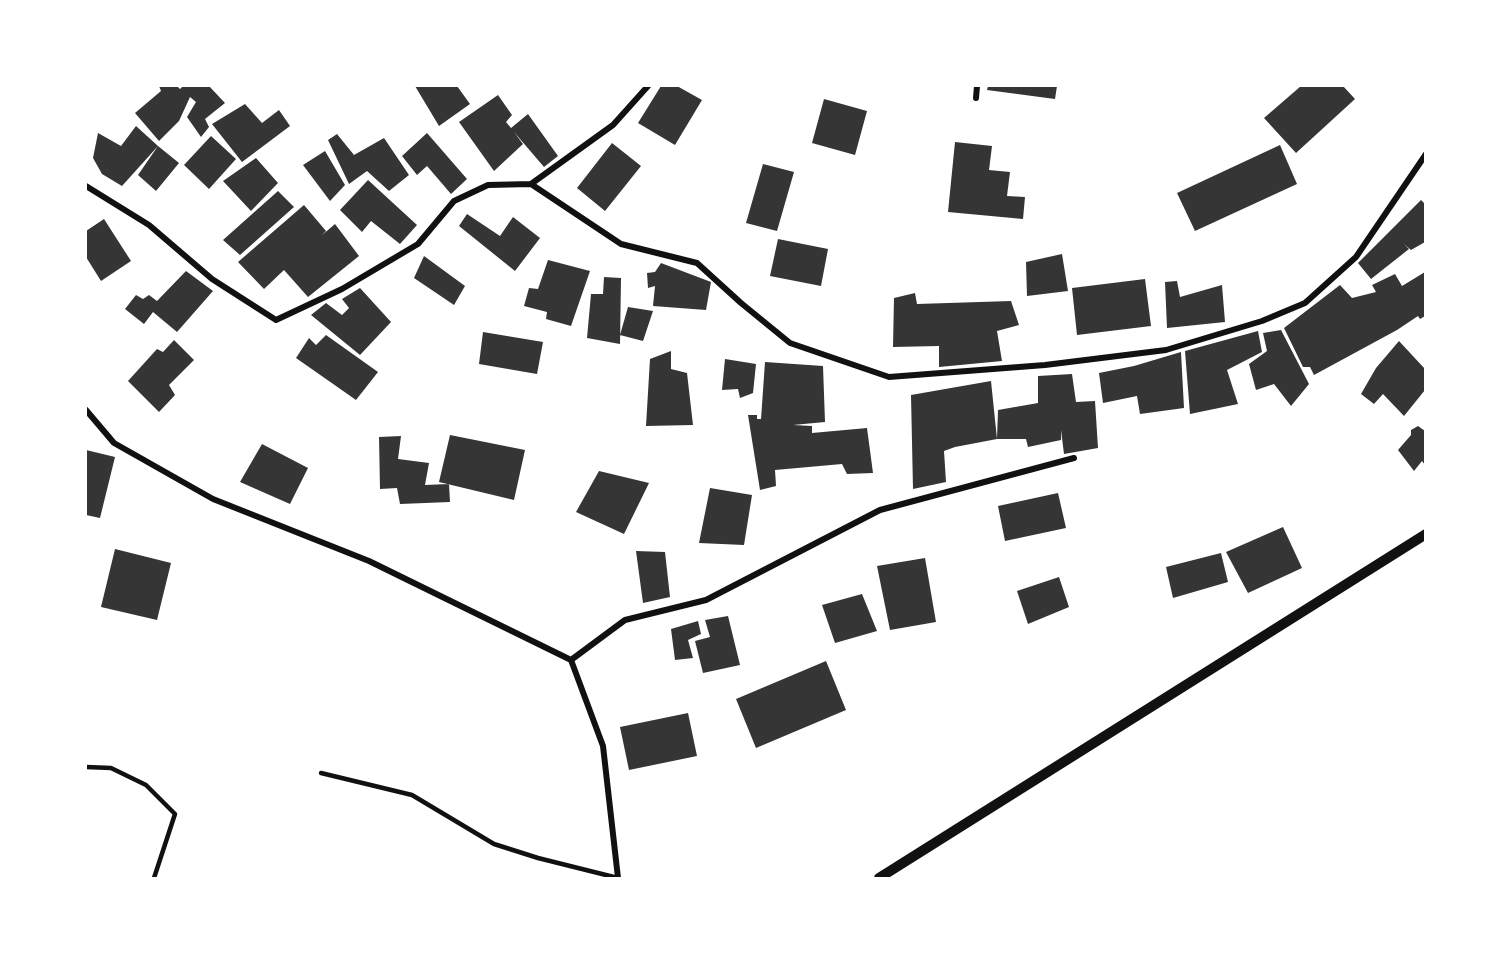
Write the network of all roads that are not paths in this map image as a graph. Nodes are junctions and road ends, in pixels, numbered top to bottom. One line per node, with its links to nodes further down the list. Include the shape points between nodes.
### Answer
1 (648, 86): 5 (street, via 613,125)
2 (976, 86): 3 (street)
3 (976, 98)
4 (1425, 154): 5 (street, via 1356,257 1305,303 1262,321 1166,350 1045,365 889,377 790,343 697,263 621,244)
5 (531, 184): 6 (street, via 488,185 454,201 418,244 342,289 276,321 213,279 149,225)
6 (86, 186)
7 (86, 410): 10 (street, via 114,443 213,499 369,561)
8 (1074, 458): 10 (street, via 880,510 706,600 625,620)
9 (1425, 534): 15 (street)
10 (571, 660): 13 (street, via 603,746)
11 (86, 767): 14 (lane, via 111,768 146,785 175,814)
12 (321, 773): 13 (lane, via 412,795 494,844)
13 (618, 878)
14 (154, 879)
15 (879, 879)

